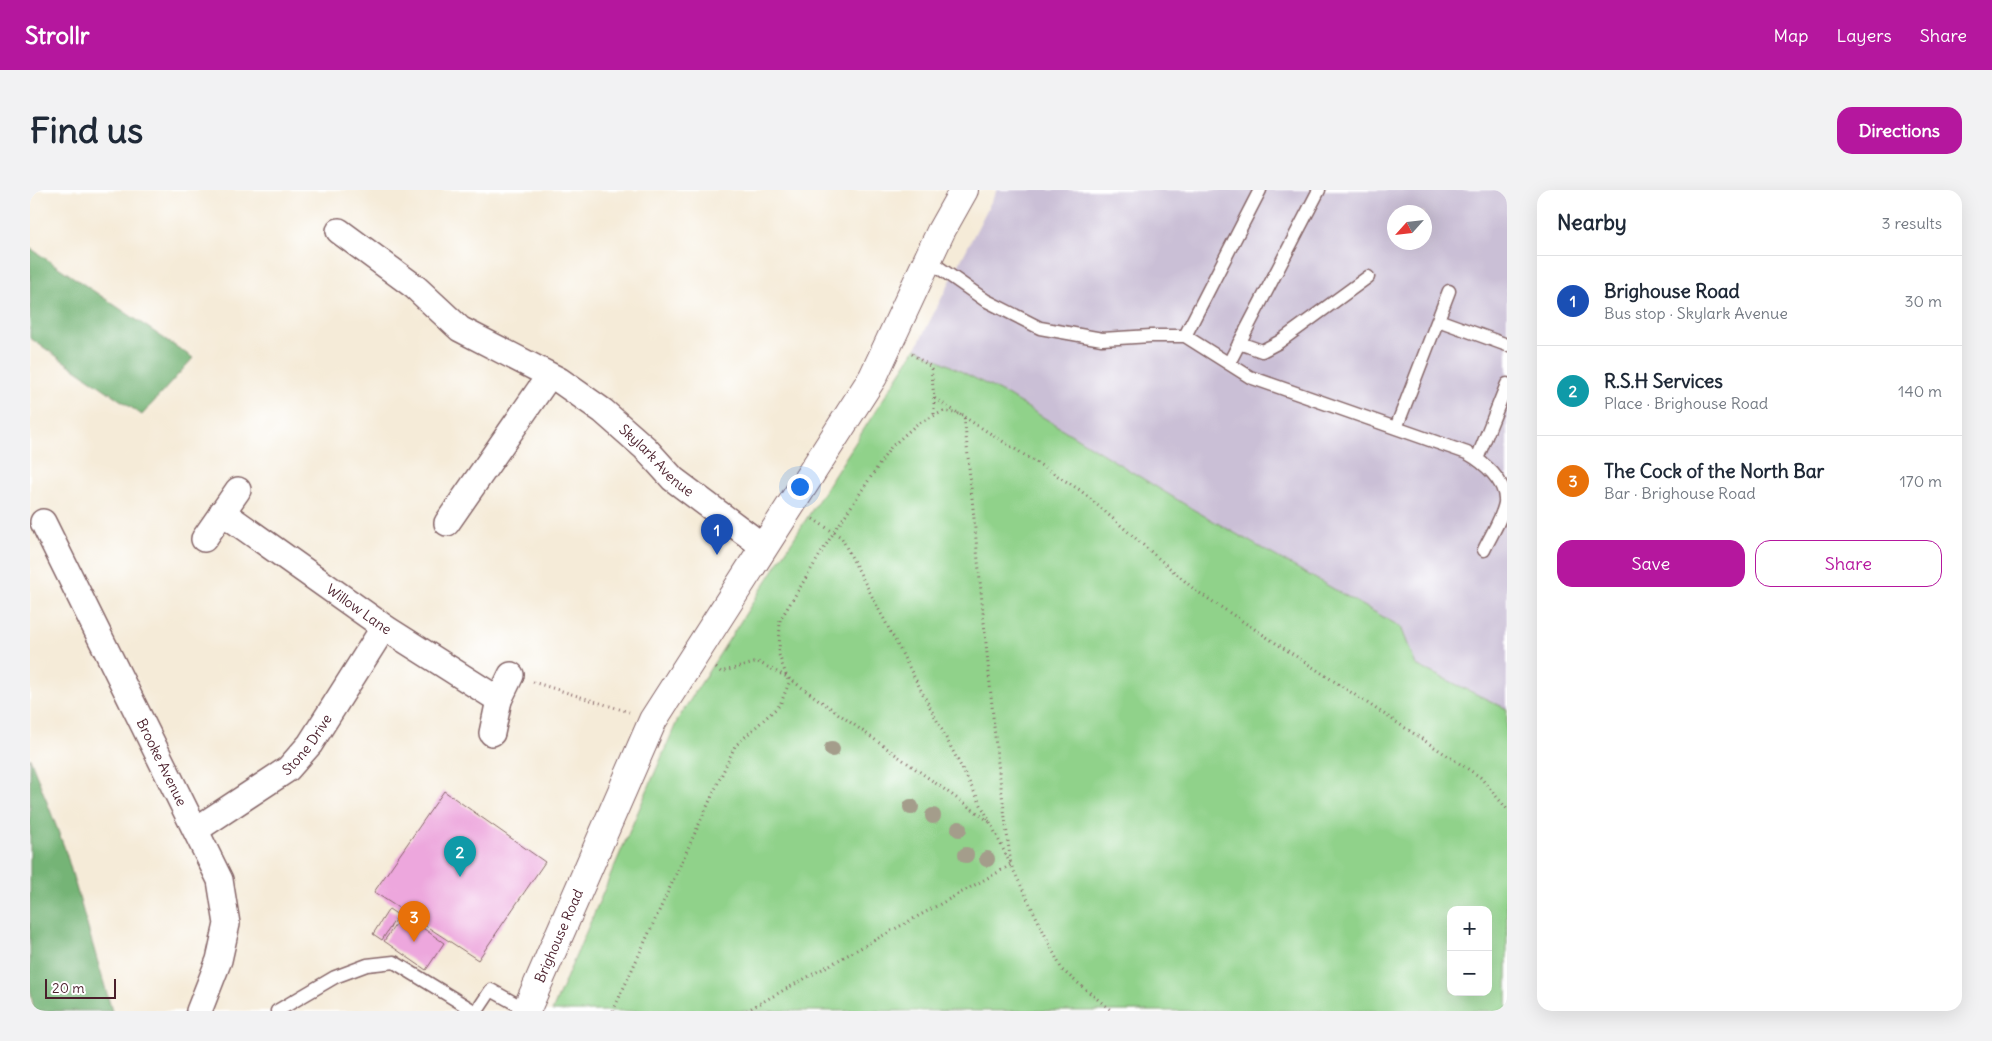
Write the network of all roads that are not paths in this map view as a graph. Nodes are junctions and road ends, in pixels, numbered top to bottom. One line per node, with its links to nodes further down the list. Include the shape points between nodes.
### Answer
1 (964, 190): 5 (main road, Brighouse Road)
2 (1260, 190): 9 (lane)
3 (1318, 190): 10 (lane)
4 (339, 231): 13 (street, Skylark Avenue, via 415,287 460,329)
5 (928, 260): 9 (lane, via 985,300 1040,328 1102,339); 23 (main road, Brighouse Road, via 873,377)
6 (1368, 277): 10 (lane, via 1271,347 1262,351)
7 (1449, 291): 8 (lane)
8 (1438, 320): 11 (lane); 15 (lane)
9 (1185, 336): 12 (lane)
10 (1239, 342): 12 (lane)
11 (1507, 344)
12 (1229, 363): 15 (lane, via 1250,377)
13 (549, 376): 21 (street); 23 (street, Skylark Avenue, via 604,411 673,479)
14 (1507, 384): 16 (lane)
15 (1396, 428): 16 (lane)
16 (1477, 459): 18 (lane, via 1488,466 1502,483)
17 (238, 490): 19 (street)
18 (1507, 502): 24 (lane)
19 (222, 512): 22 (street); 25 (street, Willow Lane)
20 (43, 522): 29 (street, Brooke Avenue)
21 (447, 523)
22 (204, 539)
23 (764, 546): 30 (main road, Brighouse Road, via 653,720)
24 (1484, 550)
25 (384, 627): 27 (street, Willow Lane); 29 (street, Stone Drive, via 310,744 288,769)
26 (511, 675): 27 (street)
27 (499, 700): 28 (street)
28 (492, 734)
29 (197, 830): 31 (street, Brooke Avenue, via 220,880 227,924 219,960)
30 (526, 1010): 33 (lane, via 491,990)
31 (199, 1011)
32 (277, 1011): 33 (lane, via 335,977 367,965 394,962)
33 (476, 1011)

